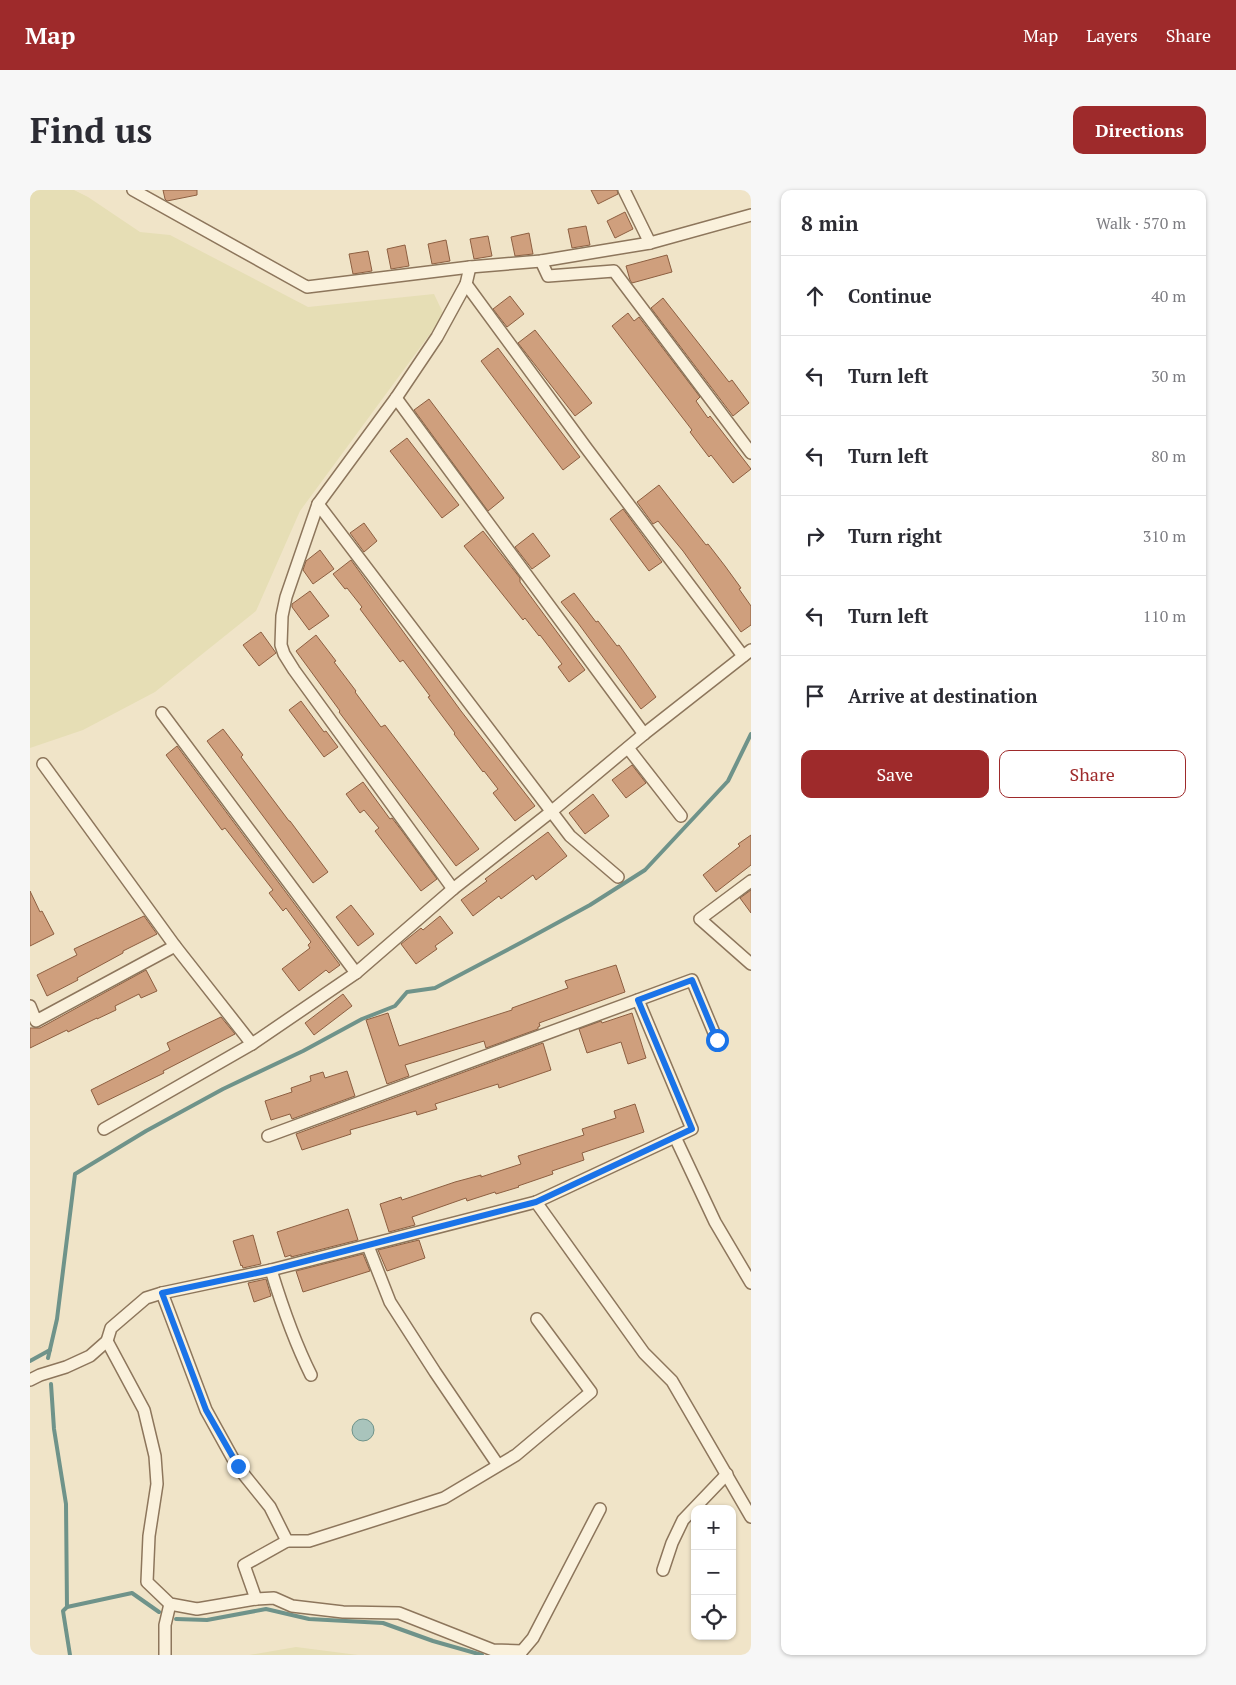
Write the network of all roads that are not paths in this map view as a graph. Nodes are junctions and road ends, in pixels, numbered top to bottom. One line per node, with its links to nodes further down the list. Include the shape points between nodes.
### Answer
1 (133, 190): 6 (street, via 307,287)
2 (624, 190): 4 (street)
3 (751, 215): 4 (street)
4 (650, 243): 5 (street)
5 (541, 261): 6 (street); 9 (street, via 548,276 614,271)
6 (470, 266): 7 (street)
7 (466, 284): 8 (street, via 437,337); 11 (street, via 587,449)
8 (396, 398): 10 (street); 13 (street)
9 (751, 453)
10 (318, 504): 16 (street); 20 (street, via 286,597 281,646 294,670)
11 (747, 653): 13 (street)
12 (162, 713): 23 (street)
13 (644, 734): 14 (street)
14 (628, 748): 16 (street); 17 (street)
15 (43, 764): 21 (street)
16 (552, 811): 18 (street, via 570,836); 20 (street)
17 (681, 816)
18 (618, 877)
19 (751, 881): 22 (street, via 700,919)
20 (453, 889): 23 (street)
21 (175, 946): 25 (street, via 36,1021); 27 (street)
22 (751, 964)
23 (356, 973): 27 (street)
24 (638, 1000): 26 (street, via 692,980); 29 (street); 30 (street, via 692,1129)
25 (30, 1006)
26 (717, 1040)
27 (252, 1044): 28 (street)
28 (104, 1129)
29 (268, 1136)
30 (675, 1137): 31 (street); 34 (street, via 715,1222)
31 (536, 1202): 32 (street); 41 (street, via 644,1352 672,1381)
32 (368, 1246): 33 (street); 40 (street, via 390,1302)
33 (271, 1270): 35 (street); 38 (street, via 283,1310)
34 (751, 1284)
35 (162, 1293): 37 (street, via 146,1298 111,1328); 44 (street, via 206,1410 238,1466 270,1507)
36 (538, 1319): 40 (street, via 590,1392 516,1455)
37 (107, 1341): 39 (street, via 90,1356); 47 (street, via 144,1410 155,1456 157,1484 149,1536 147,1582)
38 (311, 1375)
39 (30, 1380)
40 (498, 1465): 44 (street, via 444,1498 309,1541)
41 (727, 1474): 43 (street); 45 (street, via 683,1520)
42 (600, 1509): 46 (street, via 533,1638 522,1651 493,1650 399,1613 343,1612 292,1606 274,1598)
43 (751, 1517)
44 (287, 1541): 46 (street, via 244,1565)
45 (663, 1570)
46 (256, 1599): 47 (street, via 197,1609)
47 (170, 1604): 48 (street, via 165,1626)
48 (166, 1655)

